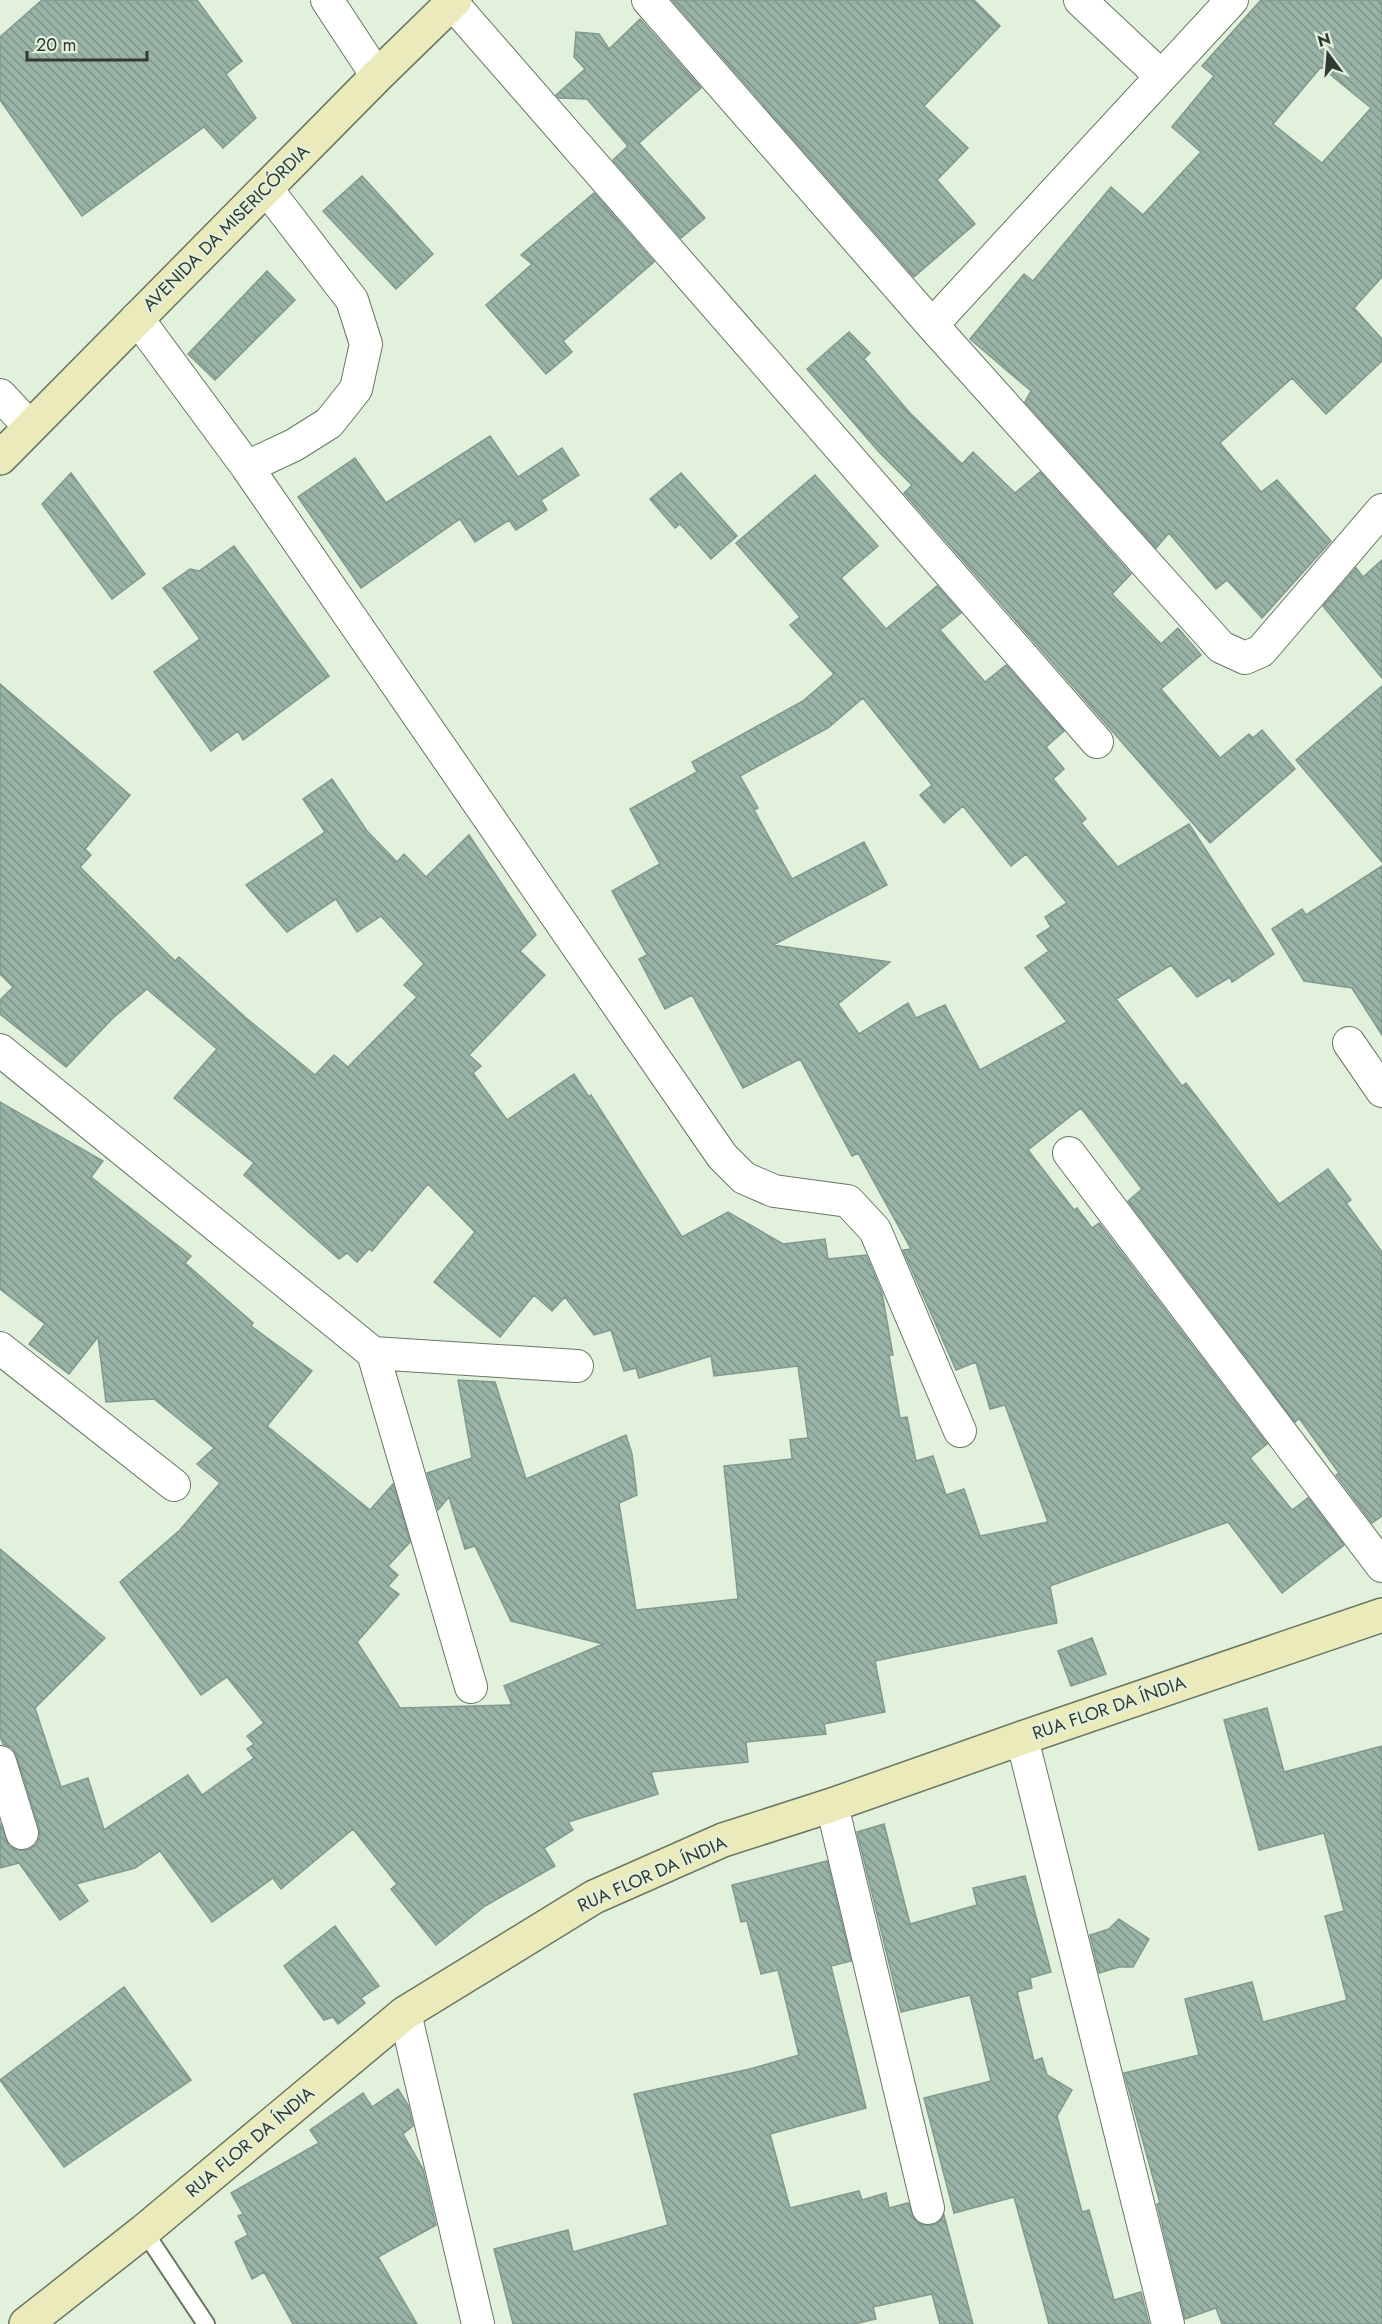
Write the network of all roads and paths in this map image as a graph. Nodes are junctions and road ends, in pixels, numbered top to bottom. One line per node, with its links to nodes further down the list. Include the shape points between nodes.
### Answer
1 (327, 0): 6 (street)
2 (648, 0): 10 (street)
3 (1080, 0): 7 (street)
4 (1232, 0): 7 (street)
5 (454, 2): 6 (street, AVENIDA DA MISERICÓRDIA); 16 (street)
6 (377, 76): 8 (street, AVENIDA DA MISERICÓRDIA)
7 (1161, 76): 10 (street)
8 (266, 188): 9 (street, AVENIDA DA MISERICÓRDIA); 14 (street, via 352,300 366,344 356,389 329,423)
9 (137, 318): 12 (street, AVENIDA DA MISERICÓRDIA); 14 (street)
10 (932, 325): 15 (street, via 1221,646 1245,658 1261,651)
11 (0, 395): 12 (street)
12 (30, 427): 13 (street, AVENIDA DA MISERICÓRDIA)
13 (0, 458)
14 (247, 467): 24 (street, via 722,1156 744,1178 774,1191 848,1201 875,1230)
15 (1382, 510)
16 (1097, 742)
17 (1349, 1043): 19 (street)
18 (0, 1050): 22 (street)
19 (1382, 1091)
20 (1069, 1153): 26 (street)
21 (0, 1348): 25 (street)
22 (373, 1353): 23 (street); 28 (street)
23 (577, 1366)
24 (960, 1431)
25 (174, 1485)
26 (1382, 1566)
27 (1382, 1615): 29 (street, RUA FLOR DA ÍNDIA)
28 (471, 1687)
29 (1022, 1738): 31 (street, RUA FLOR DA ÍNDIA); 39 (street)
30 (0, 1762): 32 (street)
31 (832, 1805): 33 (street, RUA FLOR DA ÍNDIA, via 723,1840 594,1897); 34 (street)
32 (22, 1833)
33 (405, 2013): 35 (street, RUA FLOR DA ÍNDIA); 38 (street)
34 (928, 2208)
35 (144, 2230): 36 (street, RUA FLOR DA ÍNDIA); 37 (lane)
36 (26, 2324)
37 (206, 2324)
38 (478, 2324)
39 (1168, 2324)

